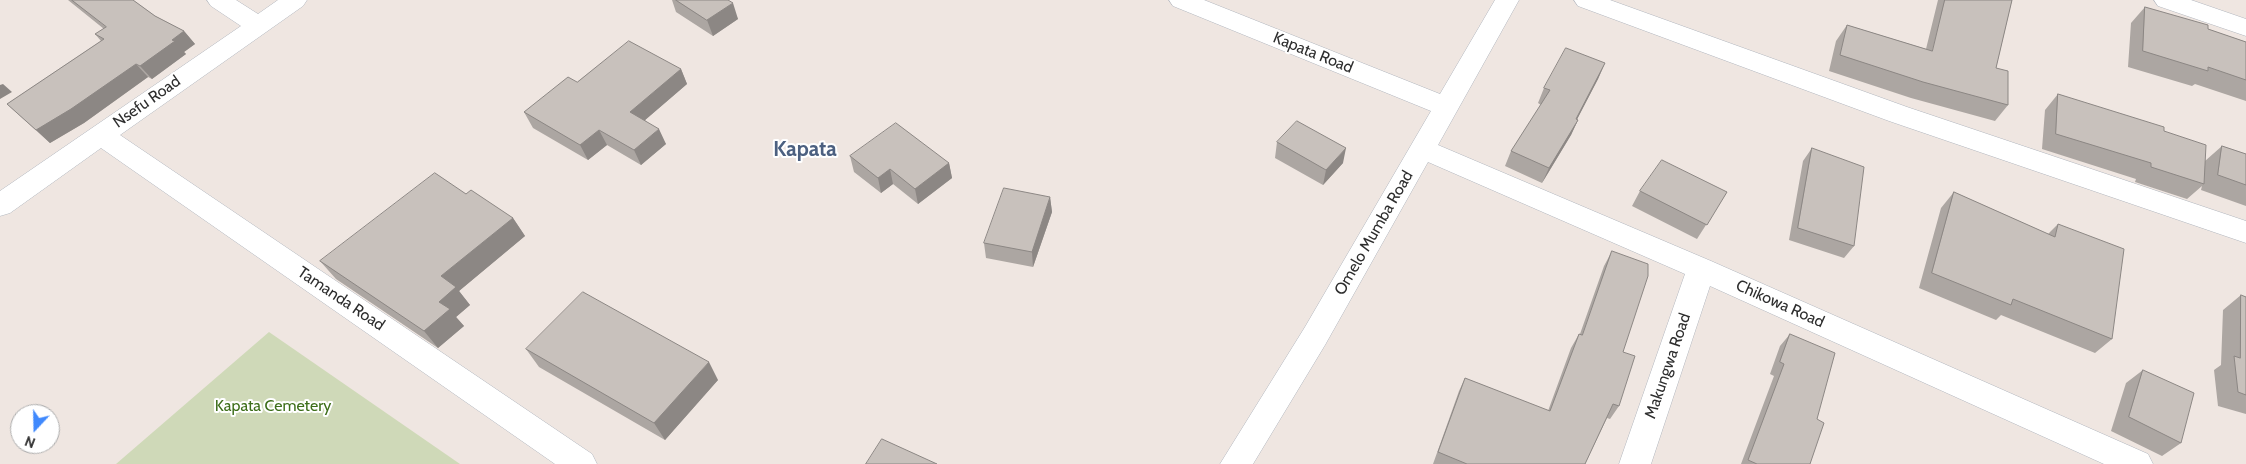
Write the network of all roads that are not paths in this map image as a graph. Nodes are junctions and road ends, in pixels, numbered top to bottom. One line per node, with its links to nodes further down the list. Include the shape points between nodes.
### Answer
1 (220, 0): 7 (street)
2 (295, 0): 7 (street, Nsefu Road)
3 (1181, 0): 9 (street, Kapata Road)
4 (1507, 0): 9 (street, Omelo Mumba Road)
5 (1586, 0): 13 (street, via 1898,114)
6 (2166, 0): 8 (street)
7 (257, 25): 10 (street, Nsefu Road)
8 (2246, 28)
9 (1445, 106): 11 (street, Omelo Mumba Road)
10 (100, 134): 12 (street, Nsefu Road); 15 (street, Tamanda Road)
11 (1422, 149): 14 (street, Chikowa Road); 16 (street, Omelo Mumba Road, via 1315,336)
12 (3, 199)
13 (2246, 232)
14 (1701, 269): 17 (street, Makungwa Road); 18 (street, Chikowa Road)
15 (581, 464)
16 (1236, 464)
17 (1635, 464)
18 (2137, 464)

